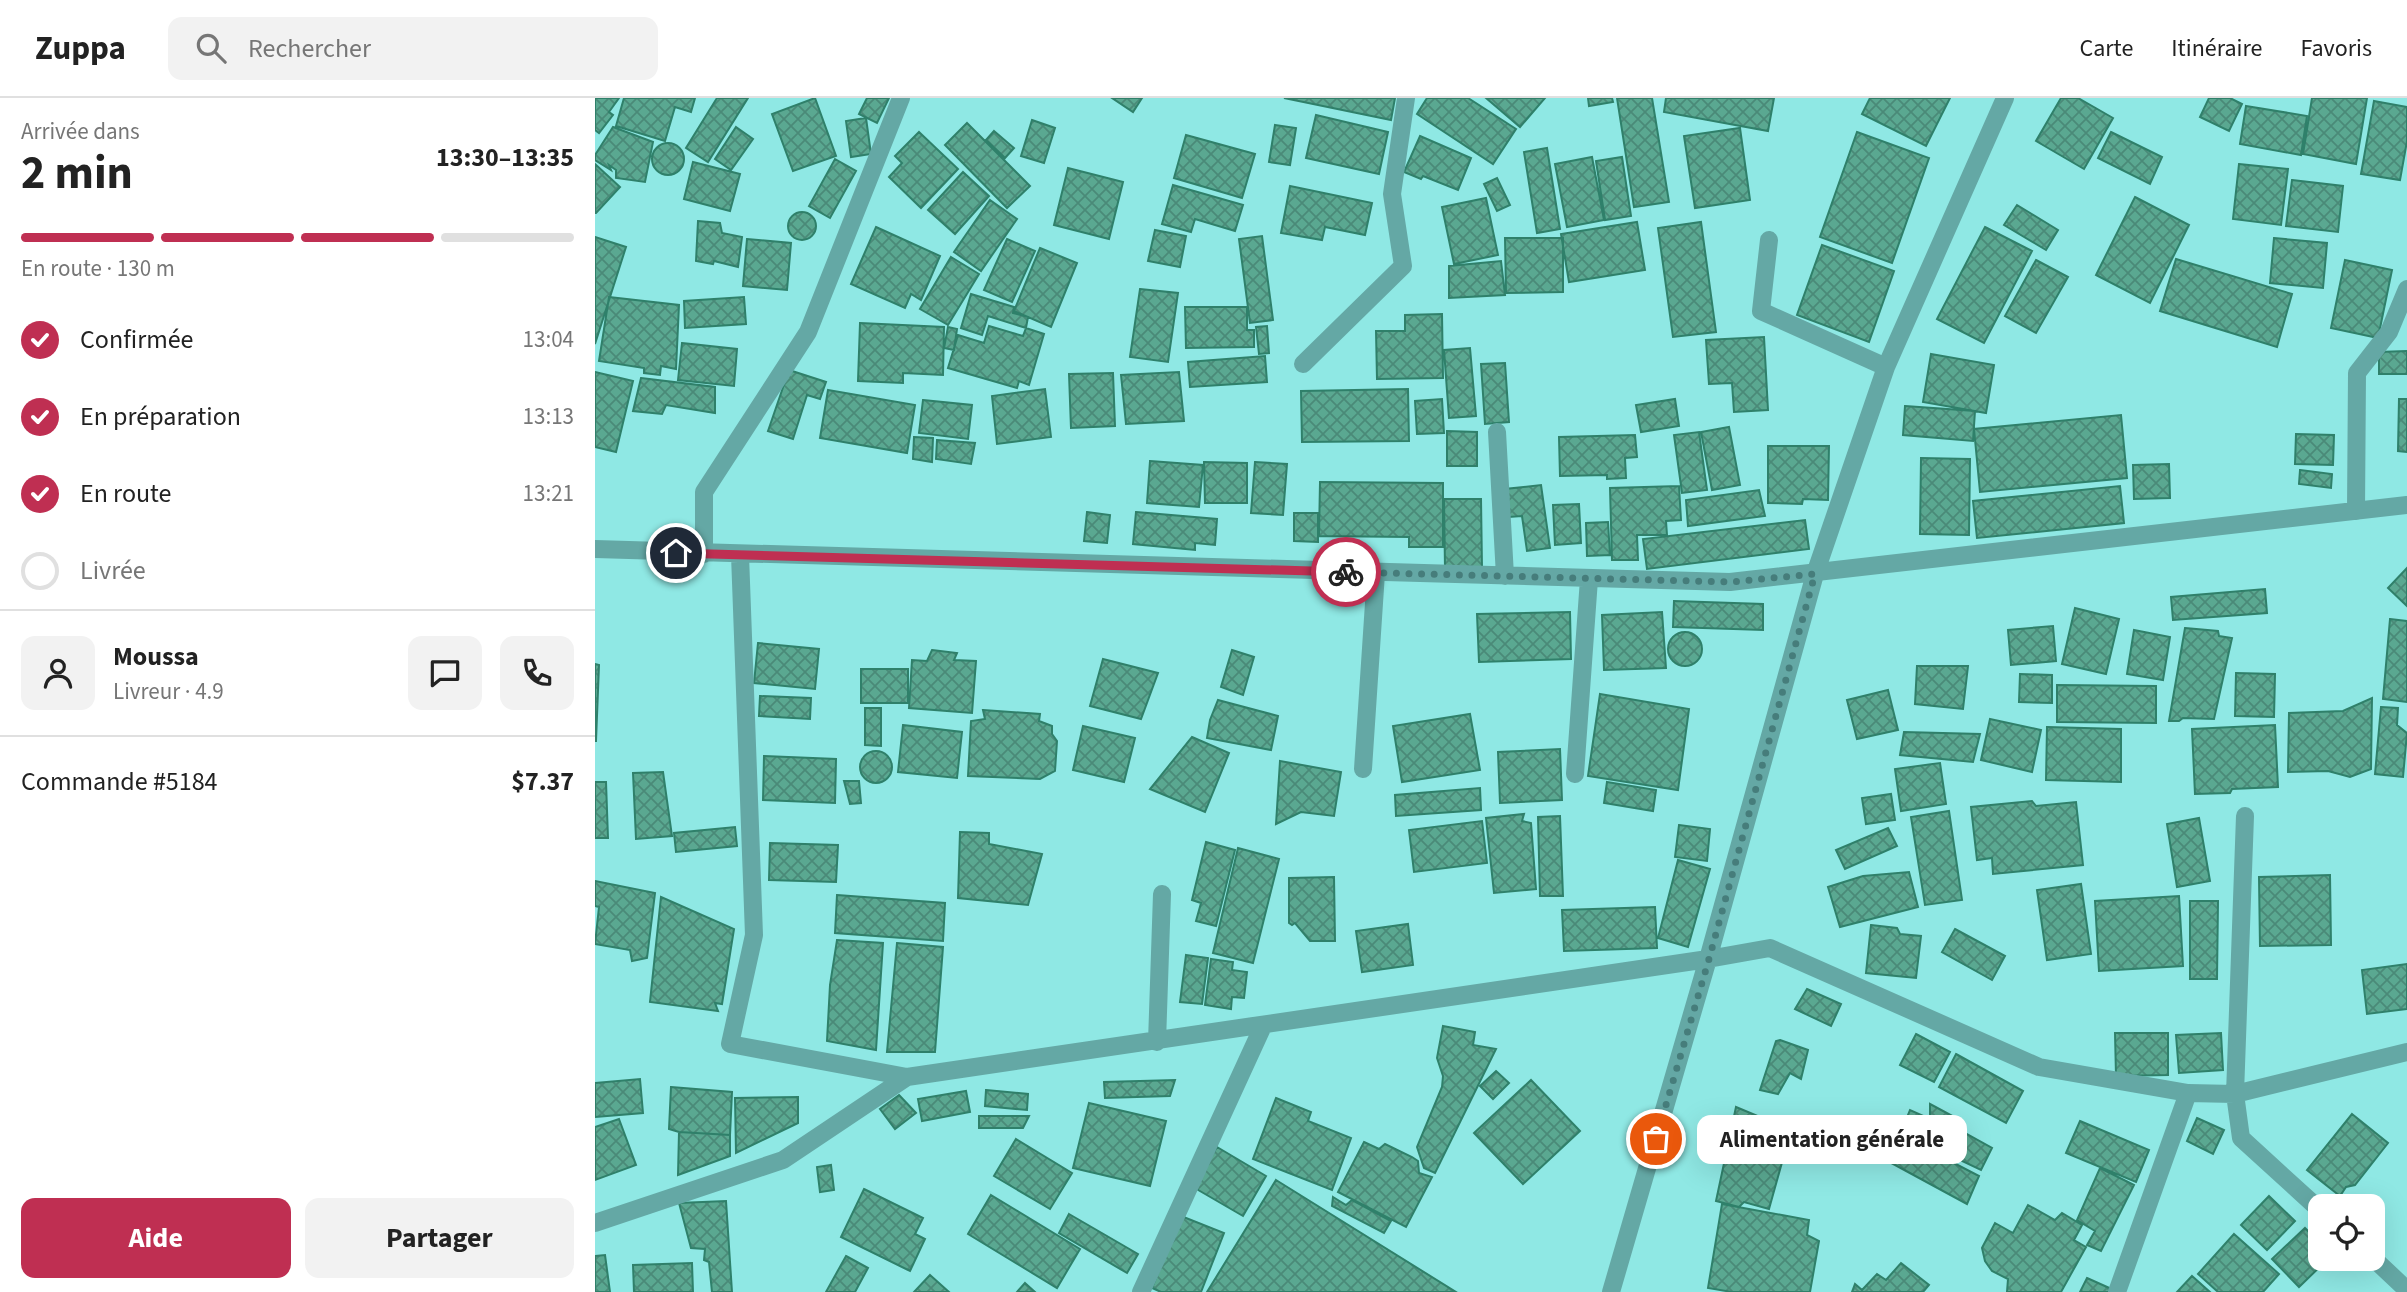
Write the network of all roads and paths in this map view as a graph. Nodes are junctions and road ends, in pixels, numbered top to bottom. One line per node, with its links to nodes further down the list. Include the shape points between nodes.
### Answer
1 (901, 98): 12 (street, via 807,332 704,492)
2 (1406, 98): 6 (street, via 1392,194 1403,266)
3 (2005, 98): 7 (street)
4 (1769, 240): 7 (street, via 1761,311)
5 (2407, 289): 10 (street, via 2389,332 2357,373)
6 (1303, 364)
7 (1886, 367): 15 (street)
8 (1497, 432): 16 (street)
9 (2407, 505): 10 (street)
10 (2356, 511): 15 (street)
11 (595, 549): 12 (street)
12 (703, 554): 13 (street)
13 (740, 555): 14 (street); 26 (street, via 754,935 730,1044)
14 (1376, 573): 16 (street); 18 (street)
15 (1815, 574): 17 (street, via 1730,582); 22 (street)
16 (1505, 576): 17 (street)
17 (1588, 579): 19 (street)
18 (1363, 769)
19 (1575, 774)
20 (2245, 816): 28 (street)
21 (1163, 894): 24 (street)
22 (1709, 959): 23 (street); 27 (street, via 1770,948 2039,1067); 34 (street)
23 (1263, 1026): 24 (street); 33 (street)
24 (1157, 1042): 26 (street)
25 (2407, 1052): 28 (street)
26 (907, 1077): 30 (street, via 783,1160)
27 (2188, 1093): 28 (street); 35 (street)
28 (2235, 1094): 29 (street, via 2241,1138)
29 (2308, 1199)
30 (595, 1223)
31 (2385, 1269): 32 (street)
32 (2407, 1290)
33 (1141, 1292)
34 (1611, 1292)
35 (2117, 1292)

